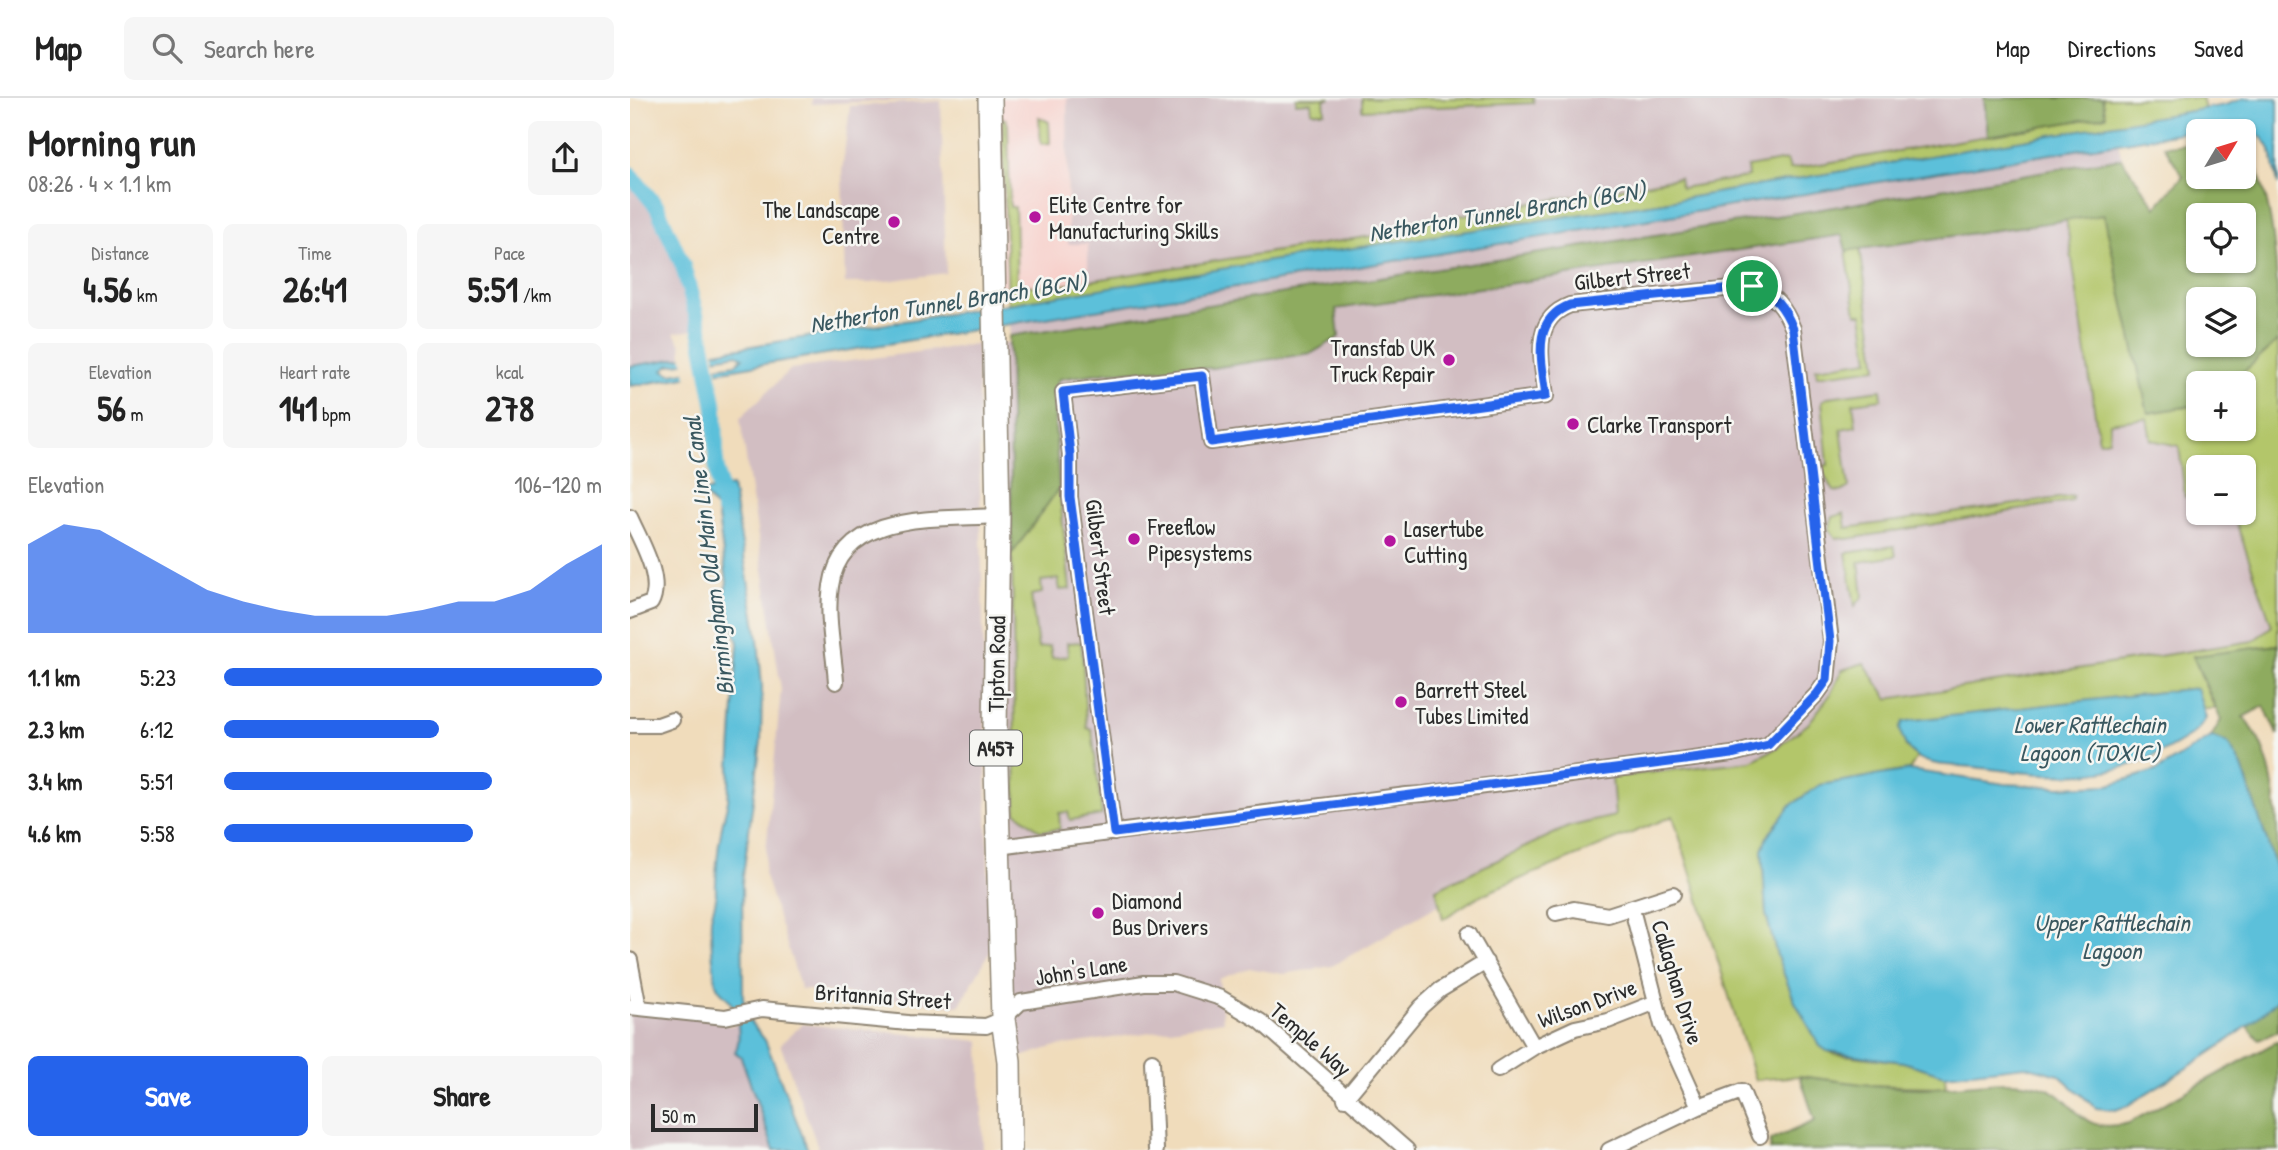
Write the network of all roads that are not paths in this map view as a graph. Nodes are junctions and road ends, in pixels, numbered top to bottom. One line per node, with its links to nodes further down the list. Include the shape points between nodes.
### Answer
1 (990, 98): 2 (main road, Tipton Road / A457)
2 (998, 516): 5 (street, via 888,524 864,534 843,554 830,589); 9 (main road, Tipton Road / A457, via 995,730)
3 (630, 517): 4 (street, via 656,588 651,603)
4 (630, 611)
5 (836, 682)
6 (672, 720): 7 (street)
7 (630, 725)
8 (1114, 833): 8 (street, Gilbert Street, via 1732,754 1768,745 1827,680 1830,641 1793,329 1779,302 1752,286 1570,305 1549,318 1540,338 1546,396 1211,442 1202,376 1063,392 1070,497); 9 (street, Gilbert Street)
9 (999, 847): 19 (main road, Tipton Road / A457)
10 (1673, 894): 11 (street, Callaghan Drive)
11 (1632, 909): 12 (street, Callaghan Drive, via 1608,915 1574,909); 17 (street, Callaghan Drive)
12 (1556, 914)
13 (1469, 934): 15 (street, Wilson Drive)
14 (630, 960): 18 (street)
15 (1486, 962): 20 (street, Wilson Drive); 23 (street, via 1421,1007)
16 (1173, 983): 19 (street, John's Lane, via 1144,983 1021,1002); 23 (street, Temple Way, via 1221,998 1259,1021)
17 (1656, 1002): 20 (street, Wilson Drive, via 1575,1028); 24 (street, Callaghan Drive)
18 (635, 1008): 19 (street, Britannia Street, via 725,1017 758,1010 986,1026)
19 (1003, 1019): 26 (main road, Tipton Road / A457, via 1009,1061)
20 (1534, 1047): 22 (street, Wilson Drive)
21 (1152, 1061): 27 (street)
22 (1498, 1070)
23 (1345, 1098): 28 (street, Temple Way)
24 (1699, 1107): 25 (street, via 1742,1091); 29 (street)
25 (1760, 1136)
26 (1010, 1150)
27 (1156, 1150)
28 (1407, 1150)
29 (1609, 1150)

